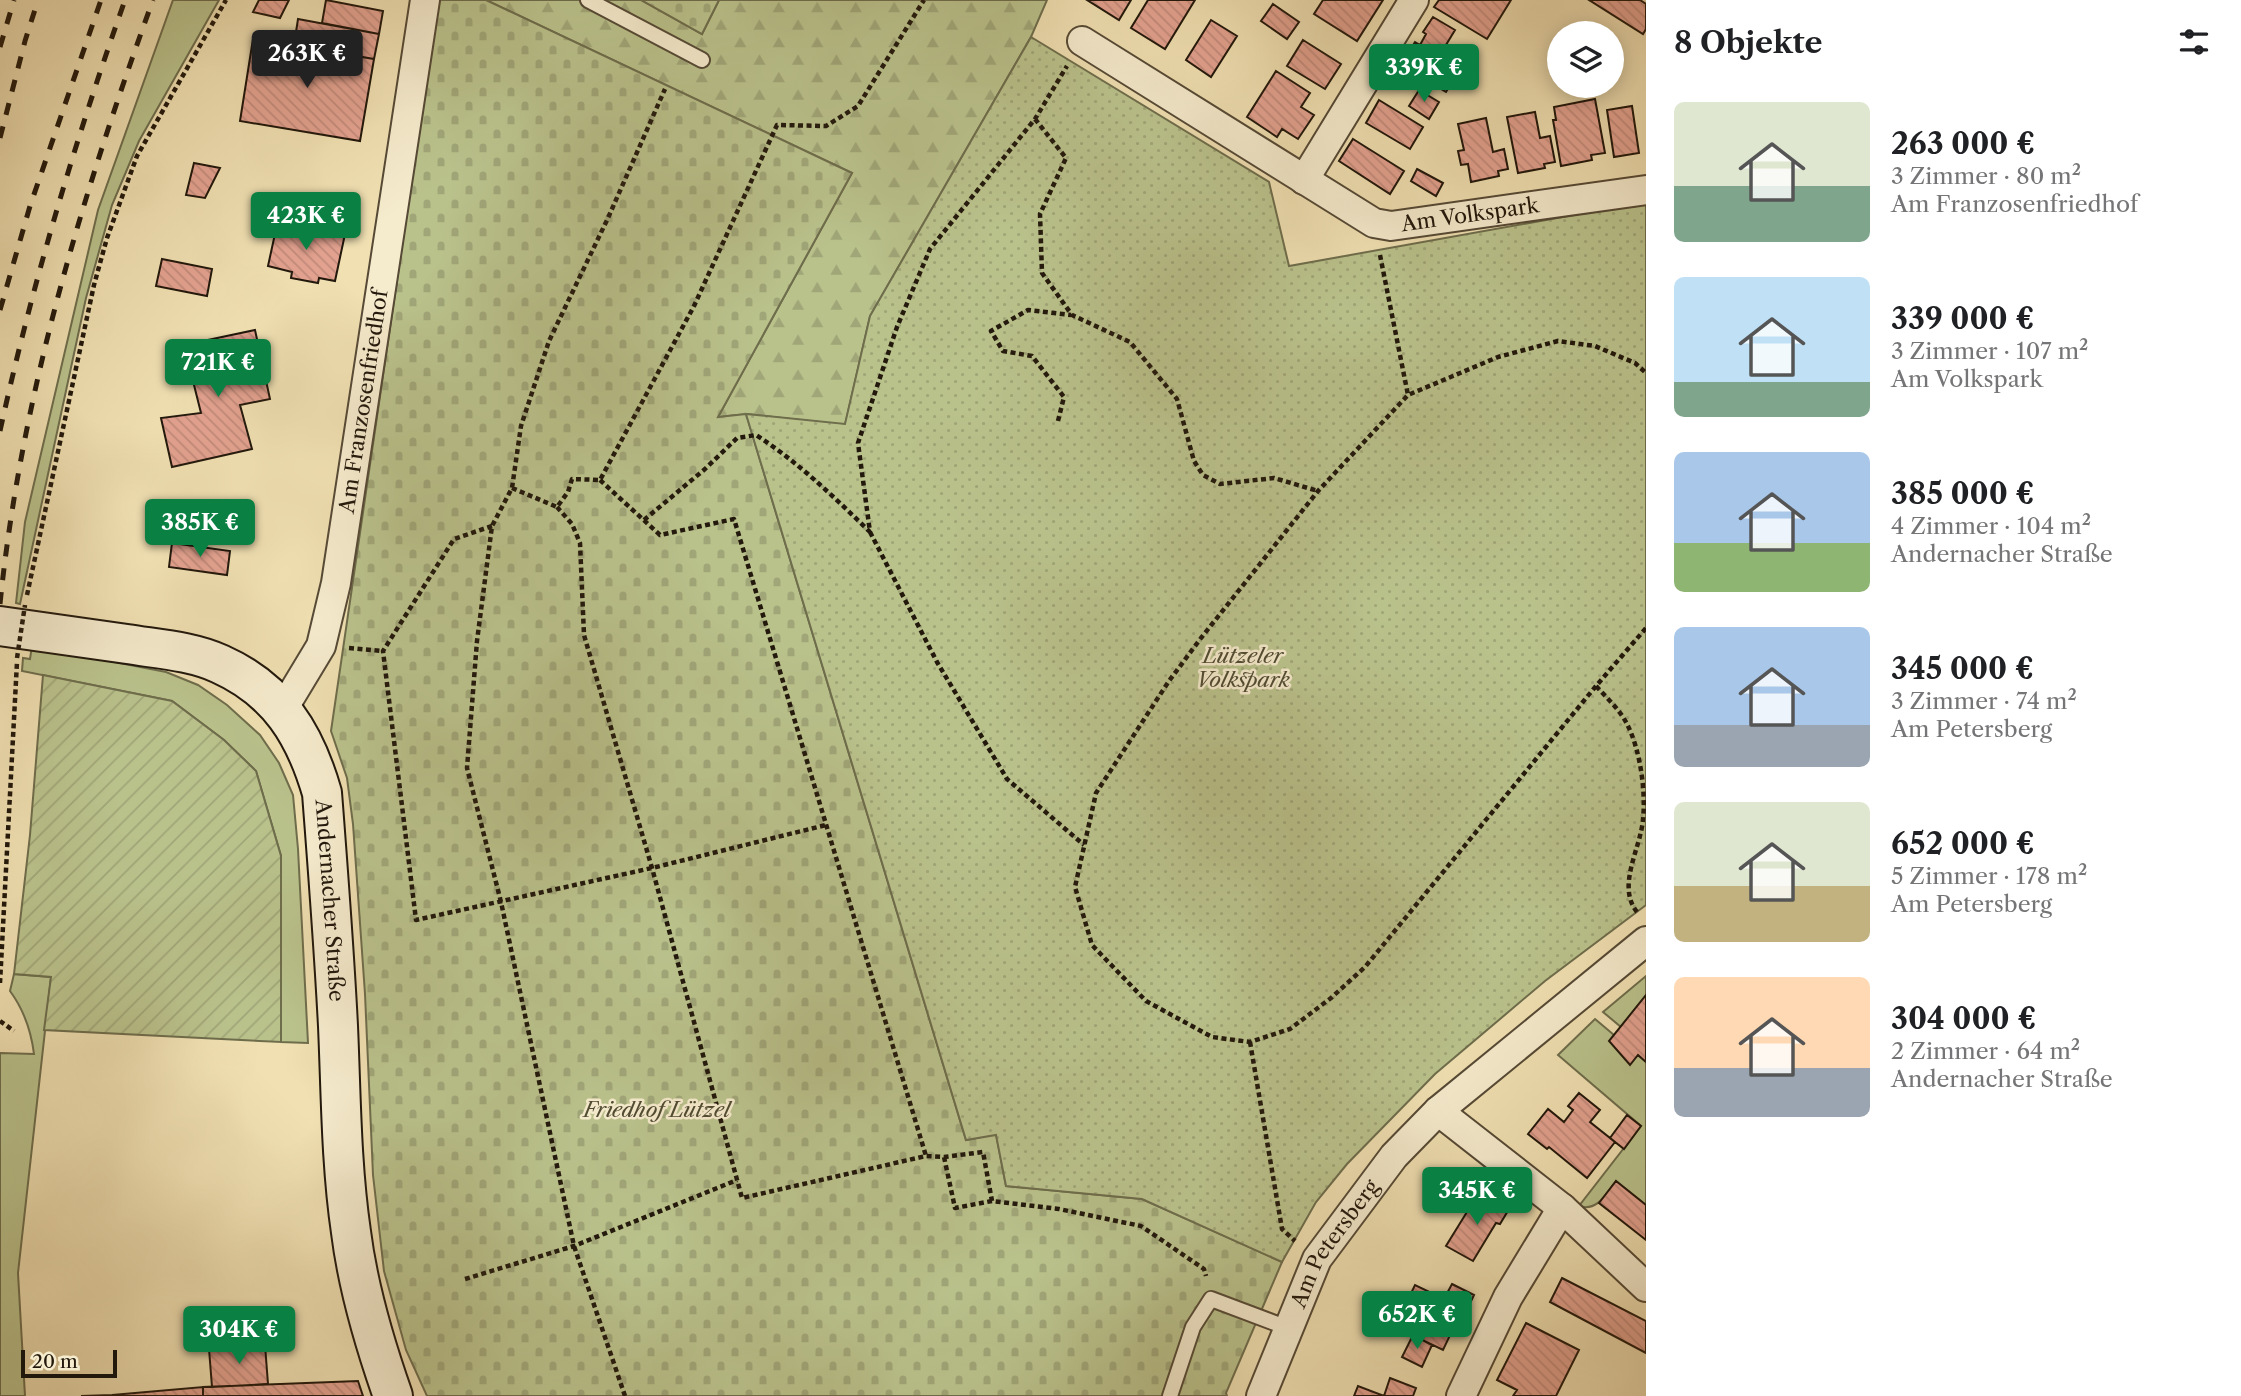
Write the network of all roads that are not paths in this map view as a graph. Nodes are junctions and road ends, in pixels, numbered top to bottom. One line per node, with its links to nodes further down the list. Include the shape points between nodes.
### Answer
1 (425, 0): 9 (street, Am Franzosenfriedhof, via 336,583 321,646)
2 (588, 0): 5 (lane)
3 (1414, 0): 6 (street)
4 (1082, 41): 6 (street, Am Volkspark)
5 (702, 60)
6 (1304, 180): 7 (street, Am Volkspark, via 1374,223 1391,226)
7 (1646, 190)
8 (14, 630): 9 (main road, Andernacher Straße, via 181,652 219,663 248,679)
9 (283, 709): 15 (main road, Andernacher Straße, via 304,742 322,793 347,1200 362,1293)
10 (1644, 928): 11 (street, Am Petersberg)
11 (1438, 1111): 12 (street); 14 (street, Am Petersberg, via 1394,1156 1317,1259)
12 (1562, 1208): 13 (street); 18 (street, via 1508,1297)
13 (1646, 1287)
14 (1288, 1328): 16 (lane, via 1211,1299 1193,1327); 17 (street, Am Petersberg)
15 (393, 1396)
16 (1170, 1396)
17 (1261, 1396)
18 (1461, 1396)

